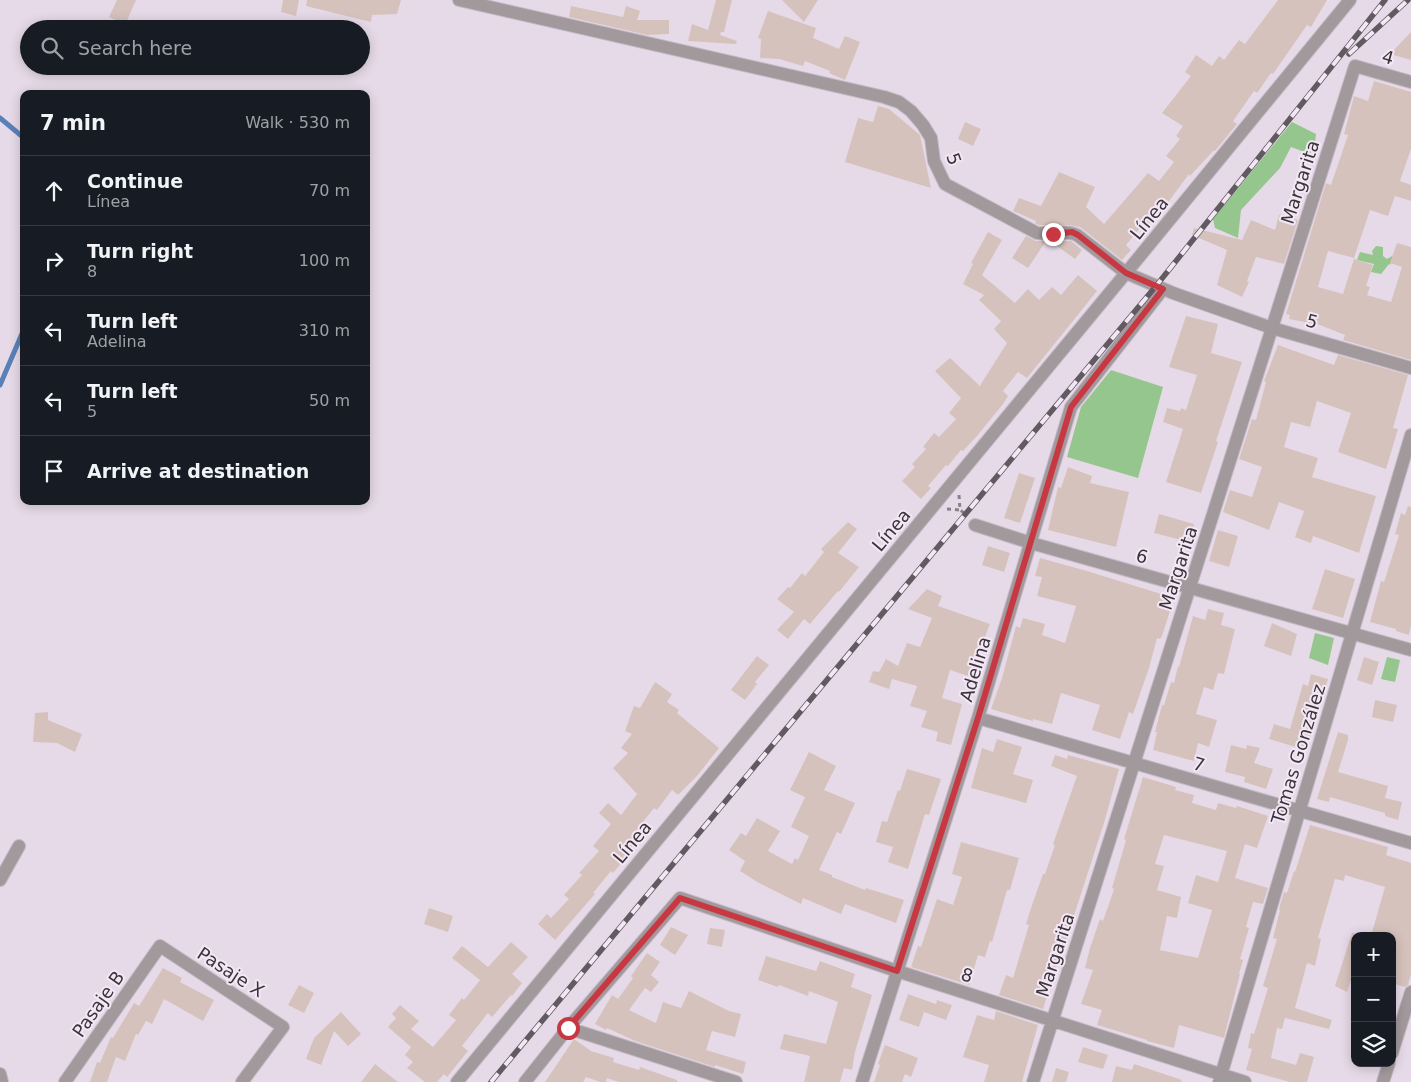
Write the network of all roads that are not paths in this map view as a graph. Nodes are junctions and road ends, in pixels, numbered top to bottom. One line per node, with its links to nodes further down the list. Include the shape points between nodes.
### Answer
1 (459, 0): 5 (street, 5, via 899,102 923,125 930,138 934,162 945,184 1037,233 1072,232)
2 (1350, 0): 5 (street, Línea)
3 (1355, 66): 4 (street, 4); 7 (street, Margarita)
4 (1411, 82)
5 (1126, 273): 6 (street, 5); 33 (street, Línea)
6 (1163, 289): 7 (street, 5); 11 (street, Adelina, via 1071,407)
7 (1272, 328): 8 (street, 5); 12 (street, Margarita)
8 (1411, 368)
9 (1411, 435): 13 (street, Tomas González)
10 (975, 525): 11 (street, 6)
11 (1031, 543): 12 (street, 6); 15 (street, Adelina)
12 (1190, 588): 13 (street, 6); 16 (street, Margarita)
13 (1352, 634): 14 (street, 6); 17 (street, Tomas González)
14 (1411, 650)
15 (978, 718): 16 (street, 7); 22 (street, Adelina)
16 (1134, 764): 17 (street, 7); 24 (street, Margarita)
17 (1299, 811): 18 (street, 7); 29 (street, Tomas González)
18 (1411, 843)
19 (19, 846): 20 (street)
20 (0, 880)
21 (160, 946): 31 (street, Pasaje B); 32 (street, Pasaje X, via 283,1027)
22 (897, 971): 24 (street, 8); 25 (street, 8, via 680,898); 36 (street, Adelina)
23 (1411, 992): 26 (street)
24 (1053, 1020): 29 (street, 8); 37 (street, Margarita)
25 (568, 1028): 34 (street); 35 (street)
26 (1396, 1040)
27 (1388, 1067): 39 (street)
28 (0, 1074): 30 (street)
29 (1220, 1078): 38 (street, 8)
30 (2, 1082)
31 (65, 1082)
32 (242, 1082)
33 (457, 1082)
34 (525, 1082)
35 (736, 1082)
36 (862, 1082)
37 (1033, 1082)
38 (1245, 1082)
39 (1383, 1082)

